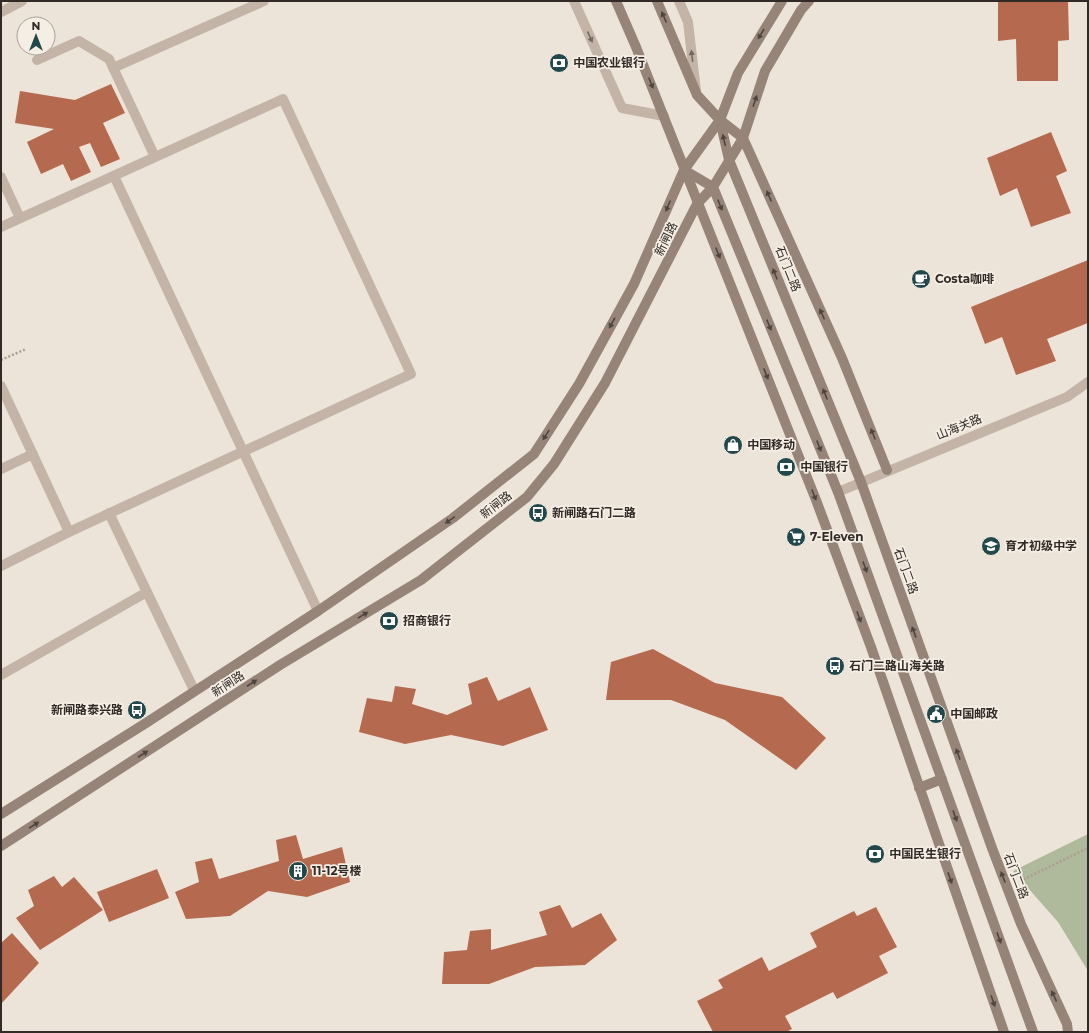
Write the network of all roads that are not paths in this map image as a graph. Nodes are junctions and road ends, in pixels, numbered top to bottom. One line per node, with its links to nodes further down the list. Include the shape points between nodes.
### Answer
1 (22, 1): 9 (street)
2 (264, 1): 11 (street)
3 (574, 1): 13 (street, one-way to 13, via 622,108)
4 (616, 1): 13 (main road, one-way to 13)
5 (657, 1): 12 (main road, 石门二路, one-way to 5)
6 (678, 1): 12 (street, one-way to 6, via 688,22)
7 (782, 1): 14 (main road, 新闸路, one-way to 14, via 738,73)
8 (809, 1): 15 (main road, 新闸路, one-way to 8, via 766,71 801,10)
9 (1, 12)
10 (37, 60): 11 (street, via 79,41 108,59)
11 (113, 68): 16 (street)
12 (697, 95): 14 (main road, 石门二路)
13 (664, 116): 18 (main road)
14 (720, 120): 15 (main road, 石门二路); 17 (main road, 石门二路, one-way to 14); 18 (main road, 新闸路)
15 (743, 138): 17 (main road, 新闸路); 30 (main road, 石门二路, one-way to 15, via 842,358)
16 (155, 157): 19 (street); 27 (street, via 283,98 411,374)
17 (729, 160): 21 (main road, 新闸路); 31 (main road, 石门二路, one-way to 17)
18 (684, 170): 21 (main road); 22 (main road); 37 (main road, 新闸路, one-way to 37, via 634,284 579,384 534,454 453,518)
19 (114, 176): 23 (street); 27 (street)
20 (1, 177): 23 (street)
21 (713, 187): 22 (main road, 新闸路); 32 (main road, one-way to 32)
22 (698, 204): 41 (main road, one-way to 41, via 816,500 871,647); 43 (main road, 新闸路, one-way to 22, via 280,665 421,580 527,497 554,464 605,384)
23 (20, 218): 24 (street)
24 (1, 227)
25 (1088, 382): 30 (street, 山海关路, via 1067,397)
26 (1, 386): 28 (street)
27 (244, 451): 33 (street); 37 (street)
28 (33, 454): 29 (street); 34 (street)
29 (1, 469)
30 (887, 470): 31 (street, 山海关路)
31 (861, 482): 32 (street, 山海关路); 46 (main road, 石门二路, one-way to 31, via 1067,1024 1007,888)
32 (838, 492): 40 (main road, one-way to 40)
33 (108, 513): 34 (street); 36 (street)
34 (69, 532): 35 (street)
35 (1, 566)
36 (147, 592): 38 (street); 39 (street)
37 (318, 611): 39 (main road, 新闸路)
38 (1, 675)
39 (194, 690): 42 (main road, 新闸路)
40 (942, 779): 41 (main road); 45 (main road, one-way to 45)
41 (919, 788): 44 (main road, one-way to 44)
42 (1, 814)
43 (1, 846)
44 (1004, 1032)
45 (1033, 1032)
46 (1068, 1032)

